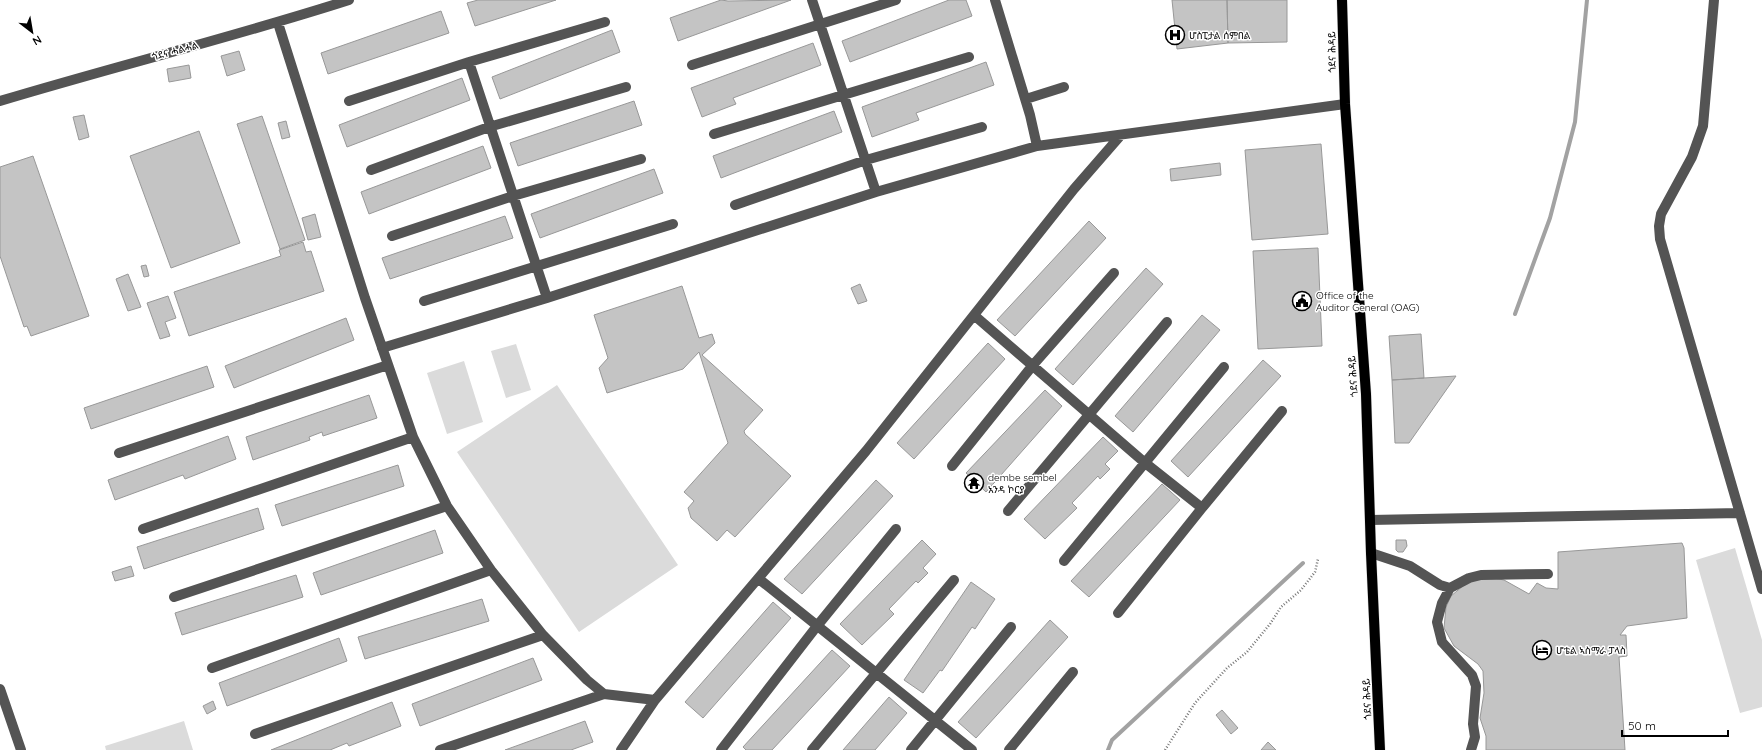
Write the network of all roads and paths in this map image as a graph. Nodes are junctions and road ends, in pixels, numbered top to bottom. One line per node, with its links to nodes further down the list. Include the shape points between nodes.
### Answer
1 (349, 0): 8 (street, ጎደና ሓልሓል)
2 (812, 0): 9 (street)
3 (896, 0): 9 (street)
4 (996, 0): 16 (street)
5 (1342, 0): 19 (main road, ጎደና ሕዳይ)
6 (1714, 0): 52 (street, via 1703,126 1692,158 1661,214 1659,226 1660,238)
7 (605, 22): 11 (street)
8 (278, 23): 17 (street, ጎደና ሓልሓል); 39 (street)
9 (819, 25): 12 (street); 15 (street)
10 (969, 57): 15 (street)
11 (469, 62): 18 (street); 20 (street)
12 (692, 65)
13 (626, 87): 20 (street)
14 (1064, 87): 16 (street)
15 (843, 94): 22 (street); 26 (street)
16 (1026, 99): 24 (street)
17 (0, 101)
18 (350, 101)
19 (1345, 104): 23 (street); 53 (main road, ጎደና ሕዳይ, via 1366,394)
20 (489, 127): 27 (street); 29 (street)
21 (982, 127): 26 (street)
22 (714, 134)
23 (1120, 134): 24 (street); 37 (street)
24 (1037, 146): 28 (street)
25 (641, 159): 29 (street)
26 (866, 160): 28 (street); 30 (street)
27 (371, 170)
28 (876, 192): 35 (street)
29 (513, 196): 32 (street); 33 (street)
30 (735, 205)
31 (673, 224): 33 (street)
32 (392, 236)
33 (536, 266): 35 (street); 36 (street)
34 (1114, 273): 41 (street)
35 (547, 298): 39 (street)
36 (424, 301)
37 (975, 316): 41 (street); 61 (street)
38 (1167, 322): 44 (street)
39 (382, 348): 40 (street)
40 (388, 365): 45 (street); 46 (street)
41 (1033, 366): 44 (street); 48 (street)
42 (1224, 367): 47 (street)
43 (1282, 411): 50 (street)
44 (1090, 415): 47 (street); 51 (street)
45 (413, 437): 49 (street); 54 (street)
46 (119, 453)
47 (1144, 462): 50 (street); 58 (street)
48 (952, 466)
49 (446, 506): 59 (street); 65 (street)
50 (1202, 508): 66 (street)
51 (1008, 511)
52 (1740, 513): 53 (street); 63 (street)
53 (1370, 520): 56 (main road, ጎደና ሕዳይ)
54 (143, 528)
55 (896, 529): 67 (street)
56 (1371, 553): 64 (street, via 1410,566); 87 (main road, ጎደና ሕዳይ)
57 (1318, 559): 86 (path, via 1315,572 1300,590 1282,607 1247,652 1227,668 1195,703)
58 (1064, 561)
59 (491, 570): 69 (street); 70 (street)
60 (1548, 574): 64 (street, via 1481,575 1469,578)
61 (759, 579): 67 (street); 75 (street)
62 (954, 580): 72 (street)
63 (1762, 589)
64 (1448, 592): 88 (street, via 1437,622 1442,642 1472,675 1476,686 1473,724 1475,737)
65 (174, 597)
66 (1118, 613)
67 (817, 626): 72 (street); 78 (street)
68 (1011, 627): 76 (street)
69 (543, 635): 74 (street); 77 (street)
70 (212, 668)
71 (1073, 672): 85 (street)
72 (876, 674): 76 (street); 82 (street)
73 (0, 689): 79 (street)
74 (604, 694): 75 (street); 80 (street)
75 (655, 700): 81 (street)
76 (935, 720): 83 (street); 84 (street)
77 (255, 734)
78 (722, 749)
79 (21, 750)
80 (440, 750)
81 (621, 750)
82 (812, 750)
83 (911, 750)
84 (972, 750)
85 (1009, 750)
86 (1165, 750)
87 (1380, 750)
88 (1471, 750)

